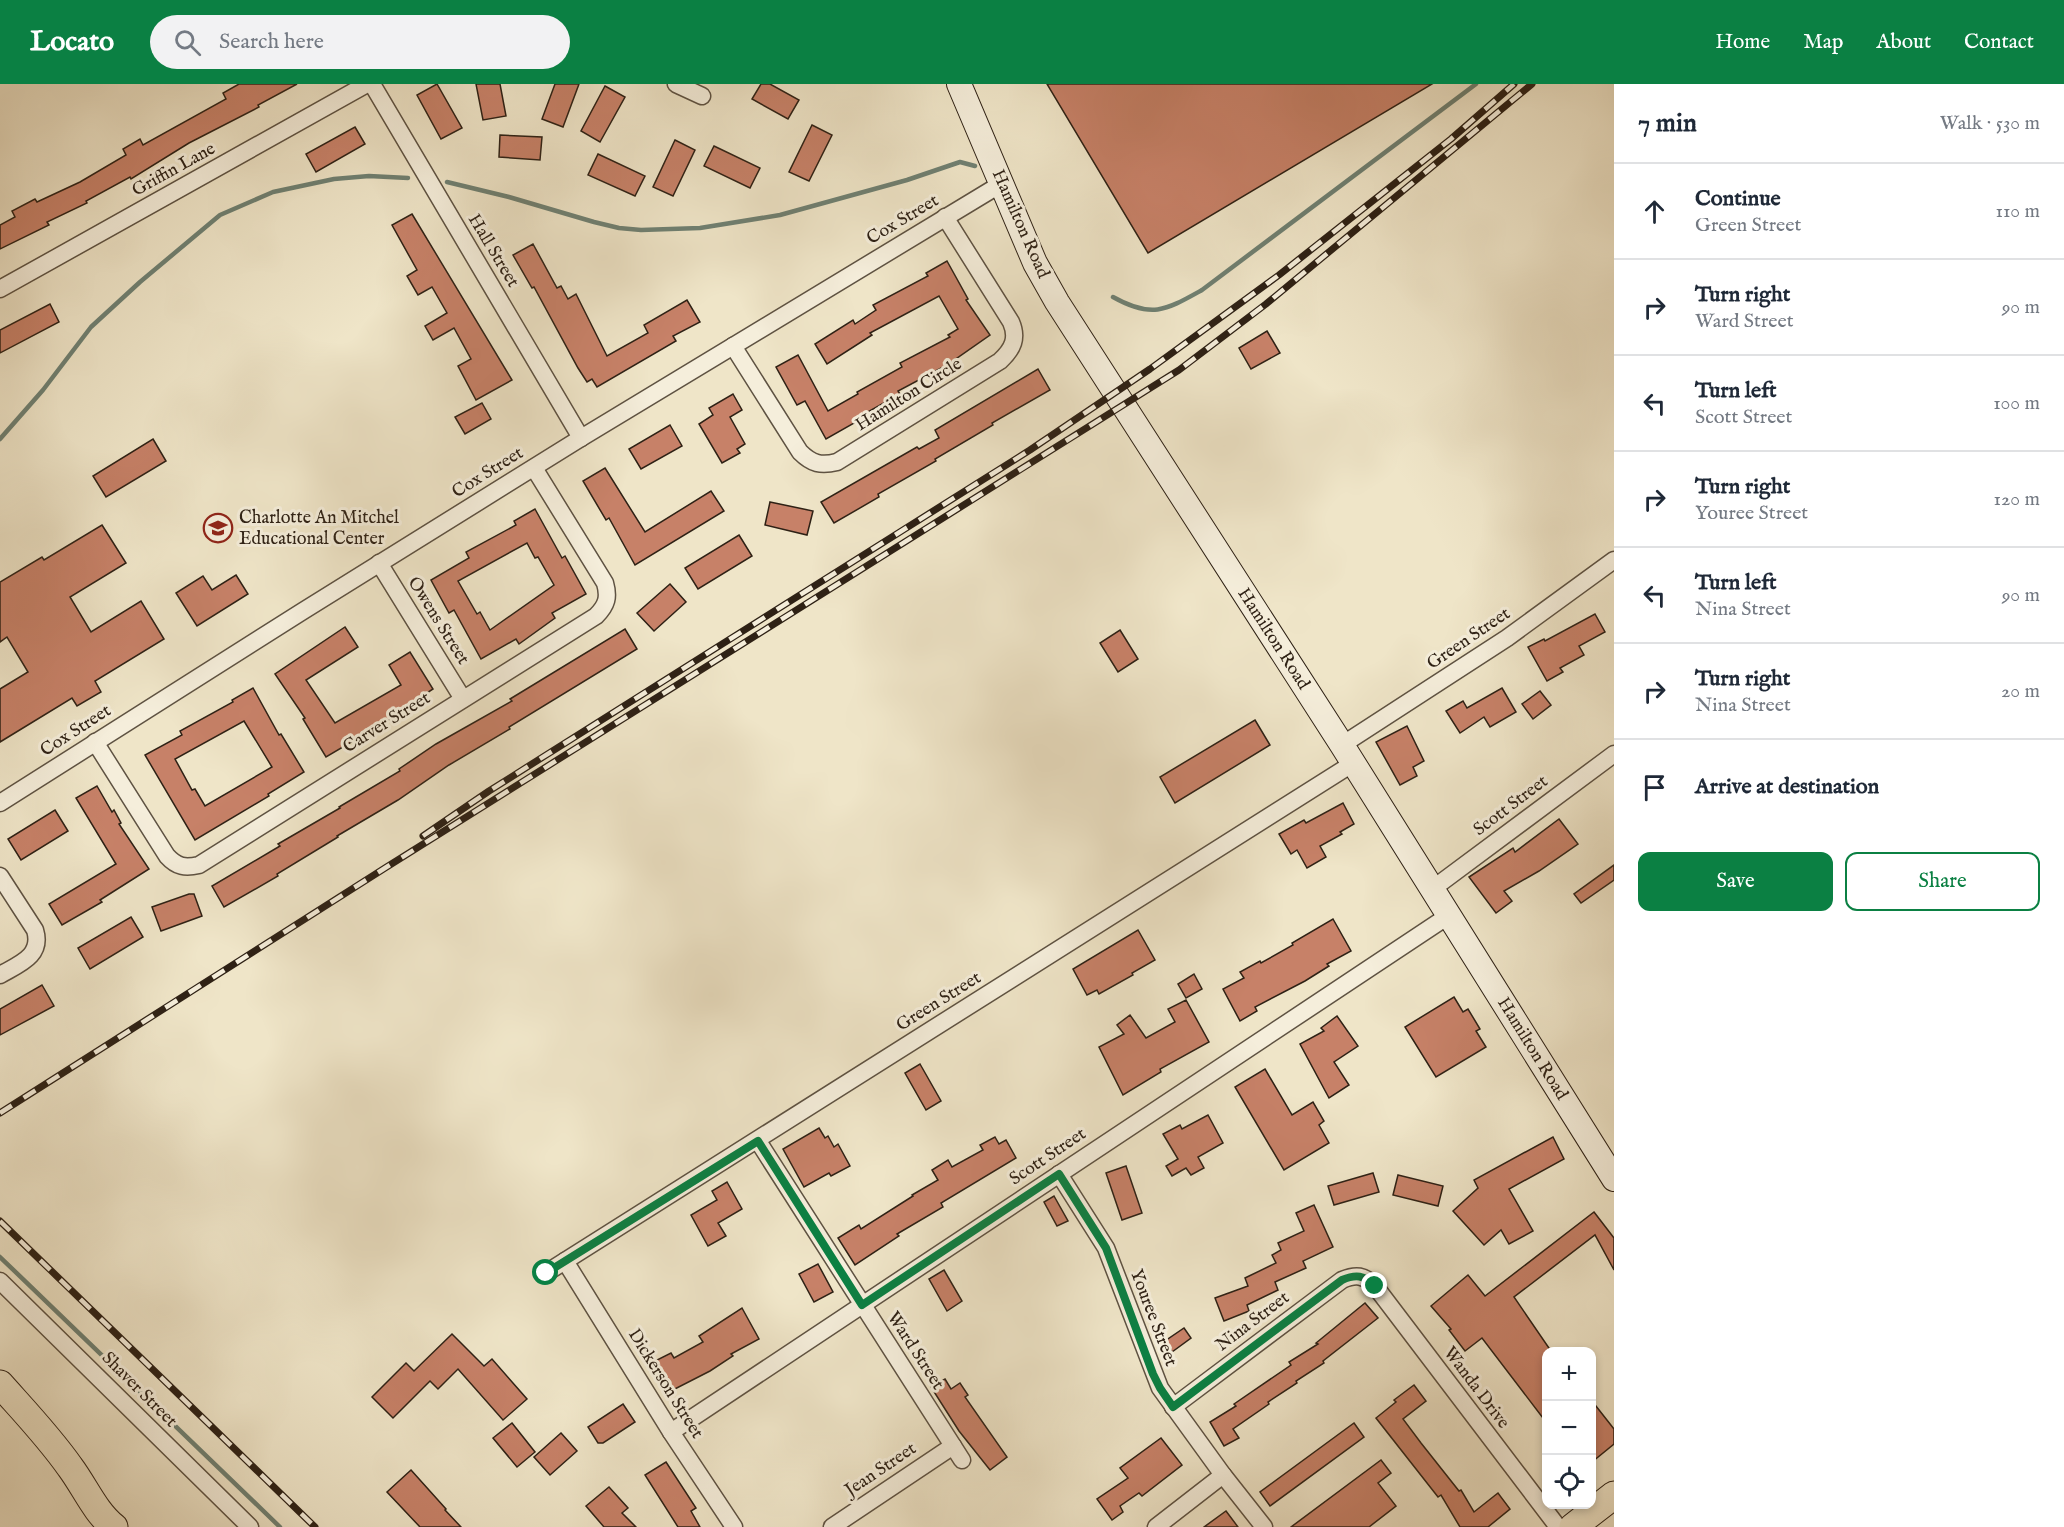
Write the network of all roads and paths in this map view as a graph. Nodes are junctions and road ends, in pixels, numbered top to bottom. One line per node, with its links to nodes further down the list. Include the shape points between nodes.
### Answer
1 (369, 84): 7 (street, Griffin Lane); 9 (street, Hall Street)
2 (676, 84): 4 (street)
3 (959, 84): 5 (street, Hamilton Road)
4 (702, 96)
5 (1001, 184): 6 (street, Cox Street); 16 (street, Hamilton Road, via 1057,302)
6 (945, 217): 8 (street, Cox Street); 8 (street, Hamilton Circle, via 1011,322 1014,343 1000,361 837,462 814,464 800,452)
7 (0, 289)
8 (733, 345): 9 (street, Cox Street)
9 (581, 438): 10 (street, Cox Street)
10 (534, 468): 12 (street, Cox Street); 13 (street, Carver Street, via 605,583 607,602 596,616)
11 (1614, 560): 16 (street, Green Street)
12 (379, 563): 13 (street, Owens Street); 14 (street, Cox Street)
13 (463, 699): 14 (street, Carver Street, via 199,866 186,868 167,856)
14 (95, 742): 17 (street, Cox Street)
15 (1614, 753): 19 (street, Scott Street)
16 (1347, 754): 19 (street, Hamilton Road); 22 (street, Green Street)
17 (0, 803)
18 (0, 876): 21 (street, via 37,939 32,954)
19 (1431, 890): 20 (street, Hamilton Road)
20 (1448, 916): 23 (street, Scott Street); 24 (street, Hamilton Road)
21 (0, 975)
22 (758, 1141): 25 (street, Green Street); 29 (street, Ward Street)
23 (1059, 1174): 29 (street, Scott Street); 31 (street, Youree Street, via 1106,1248 1153,1374)
24 (1614, 1179)
25 (565, 1261): 26 (street, Green Street); 32 (street, Dickerson Street)
26 (546, 1273)
27 (1360, 1276): 31 (street, Nina Street, via 1342,1280); 42 (street, Wanda Drive, via 1375,1286)
28 (0, 1281): 37 (street, Shaver Street)
29 (862, 1305): 32 (street, Scott Street); 33 (street, Ward Street)
30 (0, 1384): 36 (main road, via 39,1427)
31 (1173, 1407): 34 (street, Youree Street)
32 (671, 1432): 38 (street, Dickerson Street)
33 (957, 1453): 39 (street, Jean Street)
34 (1223, 1475): 40 (street); 41 (street, Youree Street)
35 (1614, 1495): 43 (main road)
36 (103, 1517)
37 (250, 1527)
38 (734, 1527)
39 (832, 1527)
40 (1156, 1527)
41 (1264, 1527)
42 (1558, 1527)
43 (1573, 1527)

